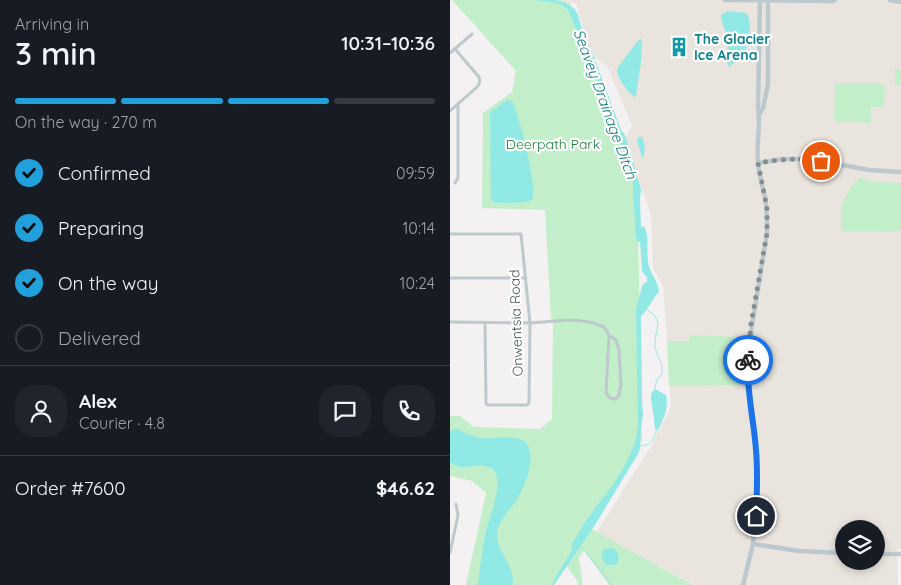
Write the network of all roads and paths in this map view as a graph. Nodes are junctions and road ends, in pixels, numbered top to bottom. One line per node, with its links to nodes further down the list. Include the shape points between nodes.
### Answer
1 (725, 0): 2 (main road)
2 (760, 0): 3 (main road); 12 (main road)
3 (768, 0): 4 (main road); 12 (main road, via 768,84 764,108)
4 (835, 0)
5 (890, 0): 6 (main road)
6 (901, 2)
7 (472, 34): 8 (street)
8 (455, 49): 9 (street); 10 (street, via 481,82)
9 (450, 53)
10 (458, 104): 11 (street); 15 (street, via 458,178)
11 (450, 111)
12 (759, 115): 13 (main road)
13 (758, 163): 14 (main road, via 807,159); 24 (main road, via 767,208 767,233 747,366 757,471)
14 (901, 172)
15 (455, 185)
16 (450, 234): 18 (street, Onwentsia Road, via 521,234)
17 (450, 278): 18 (street)
18 (526, 278): 21 (street, Onwentsia Road)
19 (450, 322): 20 (street)
20 (486, 322): 21 (street); 21 (street, Onwentsia Road, via 486,404 526,406 529,403)
21 (530, 323): 22 (street, via 594,322 604,327)
22 (609, 335): 22 (street, via 606,393 615,399 621,385 620,350 616,340)
23 (456, 504): 25 (street, via 458,515)
24 (753, 544): 26 (main road); 29 (main road)
25 (450, 553)
26 (835, 553)
27 (885, 554): 28 (main road)
28 (901, 554)
29 (743, 585)

